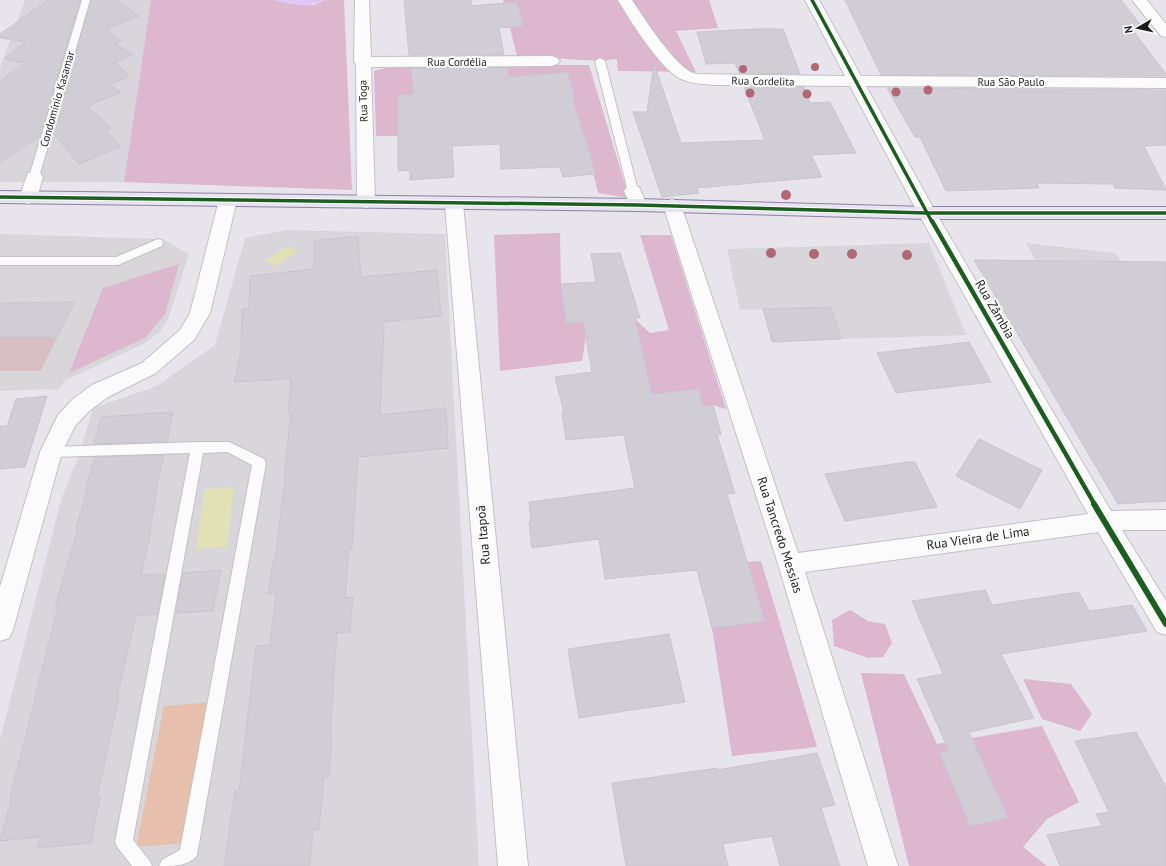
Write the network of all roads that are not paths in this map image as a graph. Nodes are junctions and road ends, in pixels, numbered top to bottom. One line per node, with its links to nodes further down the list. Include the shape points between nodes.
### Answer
1 (86, 0): 12 (lane, Condomínio Kasamar)
2 (362, 0): 8 (street, Rua Toga)
3 (812, 0): 10 (street, Rua Zâmbia)
4 (1139, 0): 6 (street)
5 (625, 1): 10 (street, Rua Cordelita, via 673,67 684,75 702,79)
6 (1166, 33)
7 (600, 61): 15 (lane)
8 (362, 62): 9 (street, Rua Cordélia); 17 (street, Rua Toga)
9 (552, 62)
10 (856, 82): 11 (street, Rua São Paulo); 20 (street, Rua Zâmbia)
11 (1166, 82)
12 (34, 176): 14 (street, Condomínio Kasamar)
13 (0, 197): 14 (main road)
14 (28, 198): 16 (main road)
15 (635, 198): 18 (main road); 19 (main road)
16 (228, 200): 17 (main road); 25 (street, via 200,313 186,335 149,368 100,391 81,405 66,421)
17 (366, 202): 18 (main road)
18 (454, 204): 33 (street, Rua Itapoã)
19 (672, 205): 20 (main road); 28 (street, Rua Tancredo Messias)
20 (927, 213): 21 (main road); 27 (street, Rua Zâmbia)
21 (1166, 213)
22 (158, 243): 23 (lane, via 118,261)
23 (0, 261)
24 (198, 447): 25 (lane); 31 (lane, via 124,842); 32 (lane, via 229,447 259,463 188,854)
25 (51, 452): 30 (street)
26 (1166, 520): 27 (street, Rua Vieira de Lima)
27 (1104, 521): 28 (street, Rua Vieira de Lima); 29 (street, Rua Zâmbia)
28 (790, 564): 34 (street, Rua Tancredo Messias)
29 (1166, 624)
30 (0, 630)
31 (143, 866)
32 (168, 866)
33 (513, 866)
34 (883, 866)

